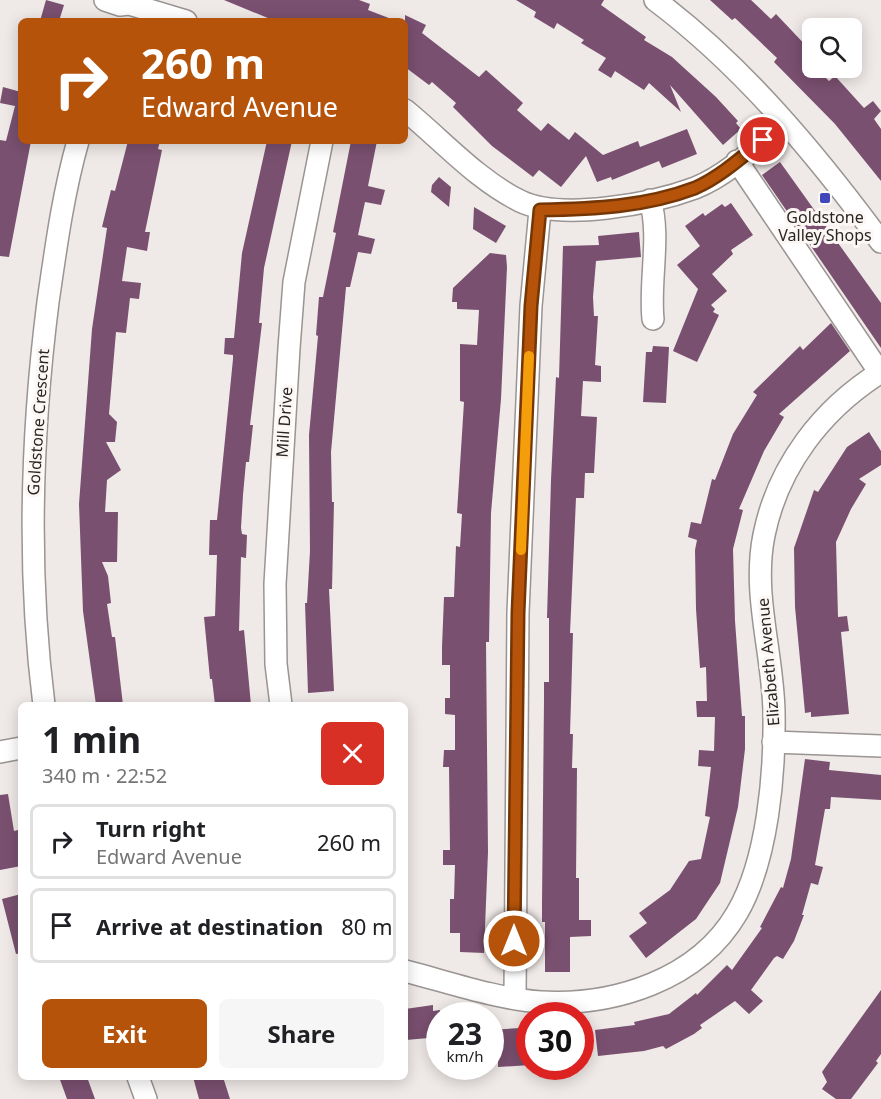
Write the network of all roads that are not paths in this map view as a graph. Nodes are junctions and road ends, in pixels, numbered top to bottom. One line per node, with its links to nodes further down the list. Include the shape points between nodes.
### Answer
1 (662, 2): 5 (street)
2 (115, 6): 3 (street, via 129,4)
3 (176, 18)
4 (408, 113): 10 (street, via 482,177)
5 (784, 123): 8 (street); 11 (street)
6 (77, 144): 14 (street, Goldstone Crescent, via 58,227 39,376 32,534)
7 (321, 144): 15 (street, Mill Drive, via 294,282 274,584)
8 (737, 161): 9 (street, via 696,187); 13 (street)
9 (650, 200): 10 (street, via 620,207); 12 (street, via 654,225)
10 (540, 210): 21 (street, via 531,306 518,613)
11 (881, 242)
12 (653, 319)
13 (881, 373): 16 (street, Elizabeth Avenue, via 834,407 808,438 785,475 769,516 761,561 774,711)
14 (44, 702)
15 (281, 702)
16 (773, 742): 17 (street); 21 (street, Elizabeth Avenue, via 767,807 754,872 736,914 715,940 675,973 640,990 566,1002)
17 (881, 746)
18 (18, 749): 19 (street)
19 (0, 752)
20 (408, 972): 21 (street, Elizabeth Avenue)
21 (515, 997)
22 (139, 1080): 23 (street)
23 (146, 1099)

